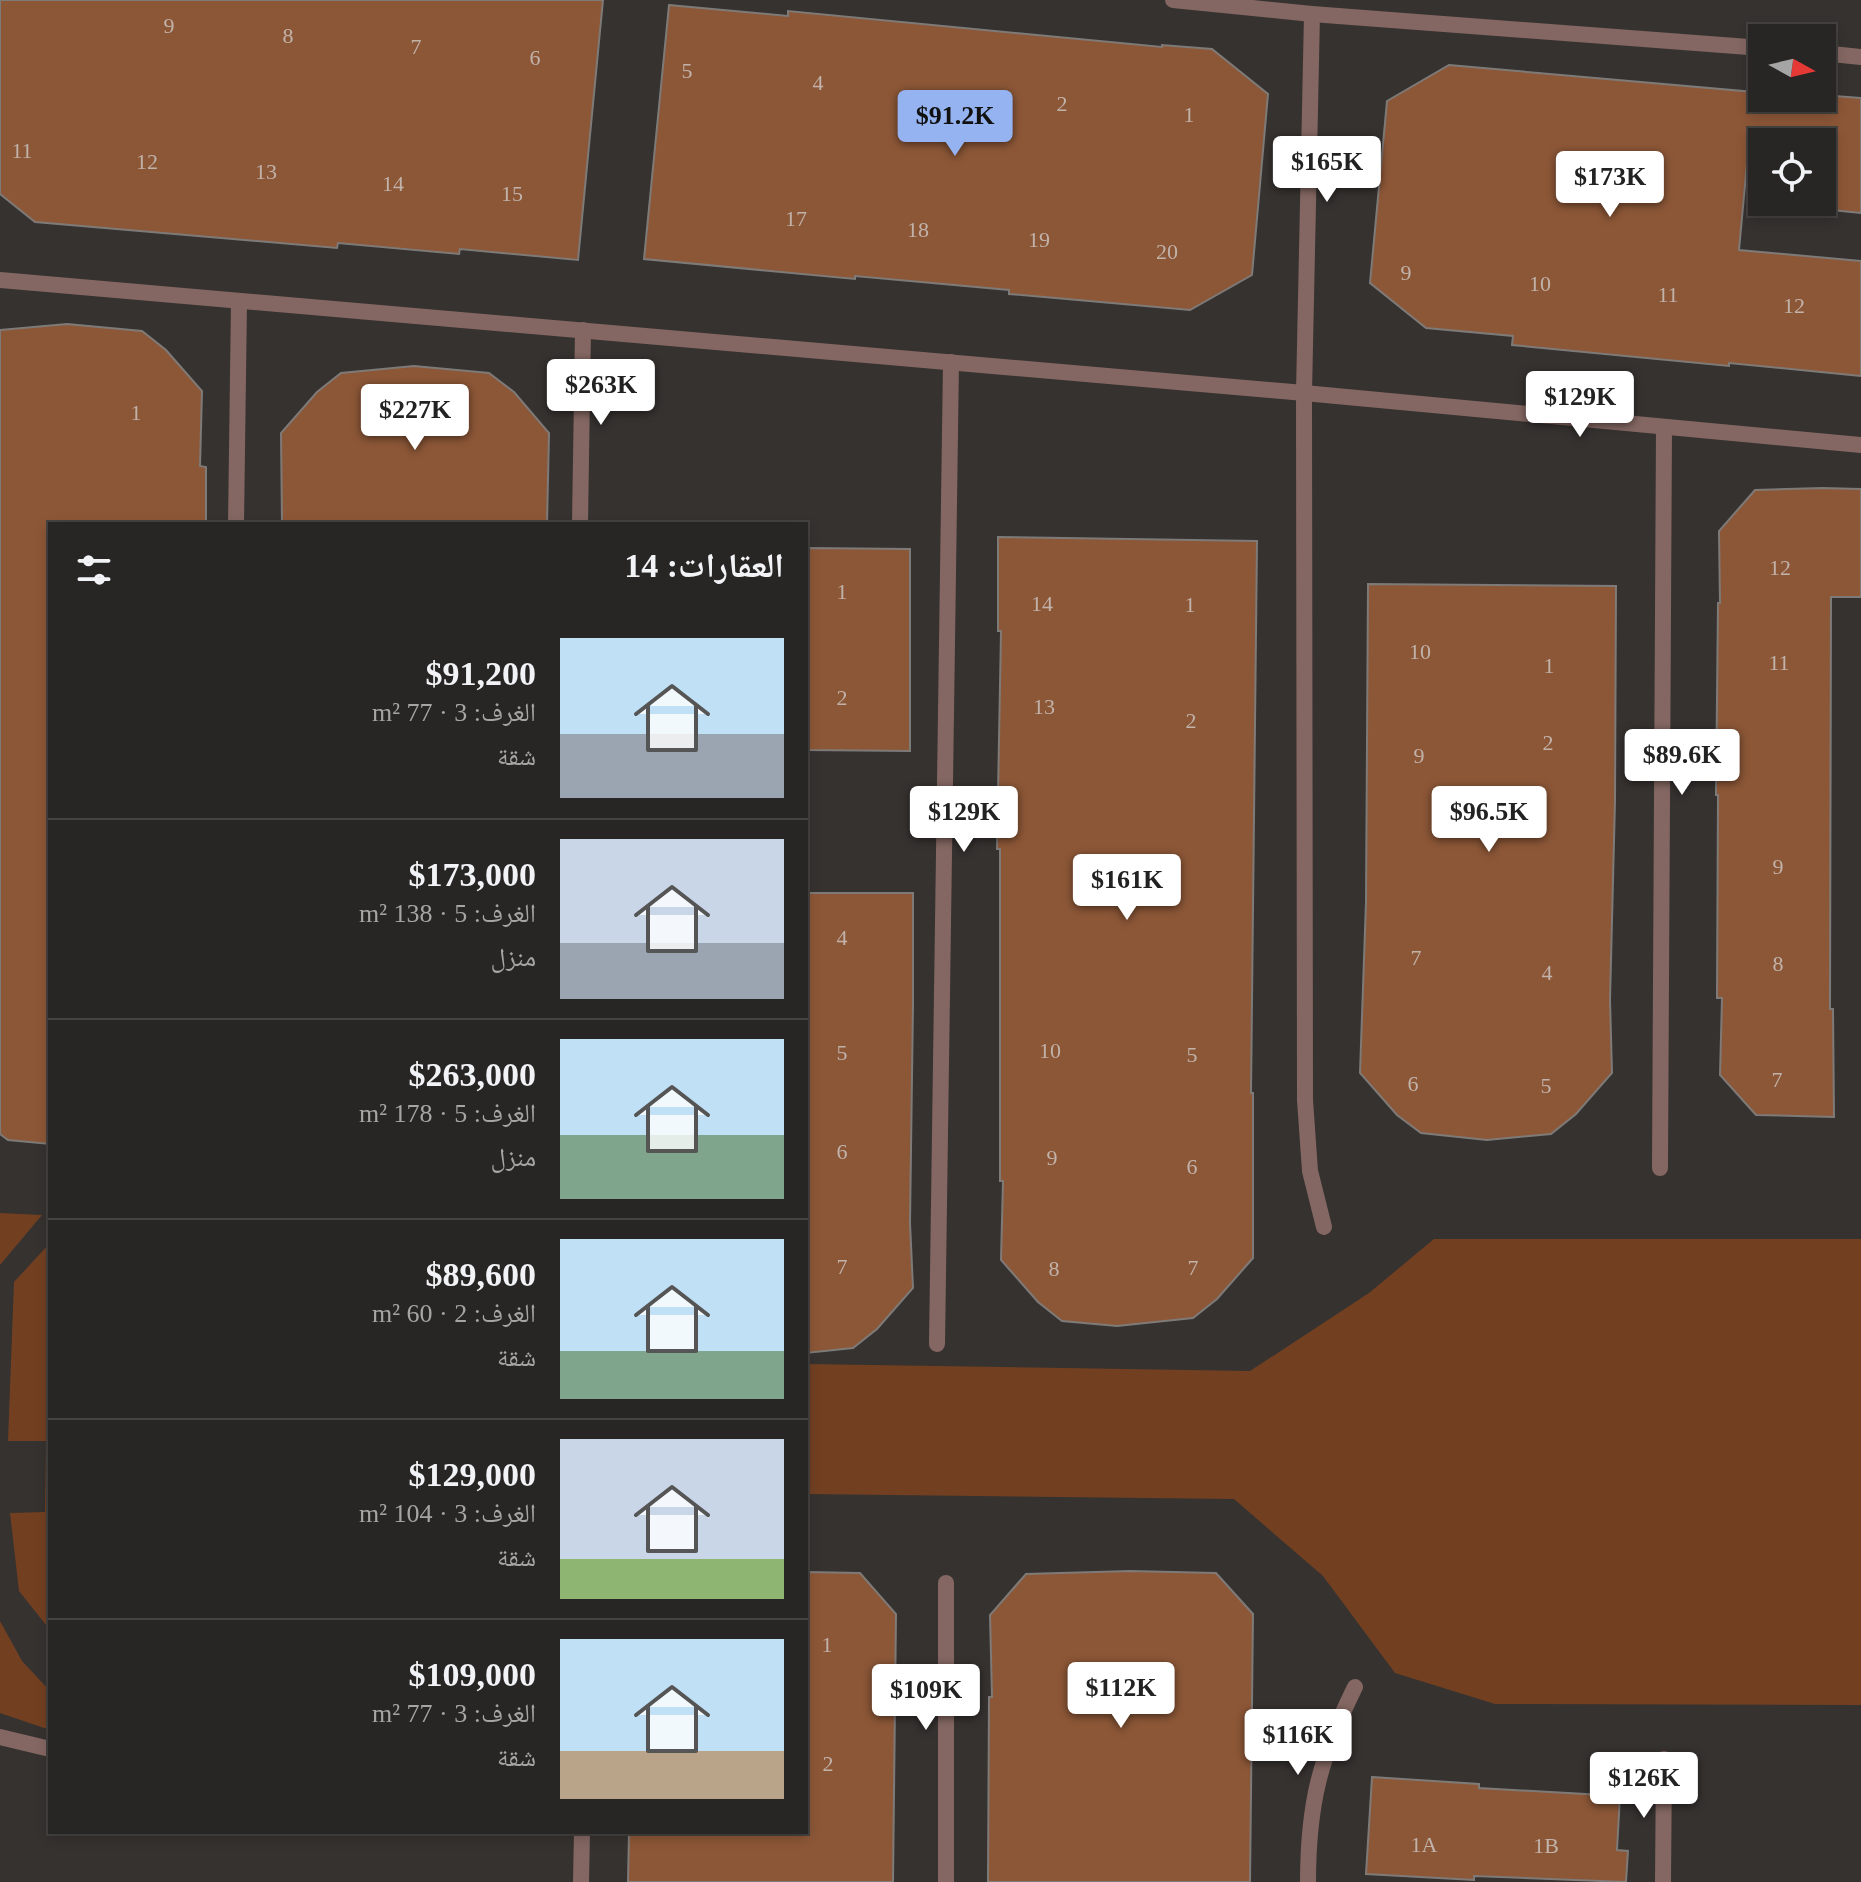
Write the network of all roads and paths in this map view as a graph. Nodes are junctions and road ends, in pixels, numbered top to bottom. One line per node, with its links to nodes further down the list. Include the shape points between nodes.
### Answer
1 (1173, 0): 2 (street)
2 (1312, 14): 3 (street); 10 (street)
3 (1748, 47)
4 (1836, 54): 5 (street)
5 (1861, 57)
6 (0, 280): 7 (street)
7 (239, 301): 8 (street); 13 (street)
8 (583, 330): 9 (street); 14 (street)
9 (951, 362): 10 (street); 17 (street)
10 (1304, 393): 11 (street); 16 (street, via 1305,1100 1310,1171)
11 (1664, 427): 12 (street); 15 (street)
12 (1861, 445)
13 (236, 522)
14 (580, 522)
15 (1660, 1168)
16 (1324, 1227)
17 (937, 1344)
18 (946, 1583): 25 (street)
19 (1355, 1687): 26 (street, via 1331,1736 1316,1787)
20 (0, 1737): 21 (street)
21 (48, 1749)
22 (1664, 1759): 27 (street)
23 (582, 1834): 24 (street)
24 (581, 1882)
25 (946, 1882)
26 (1308, 1882)
27 (1663, 1882)

